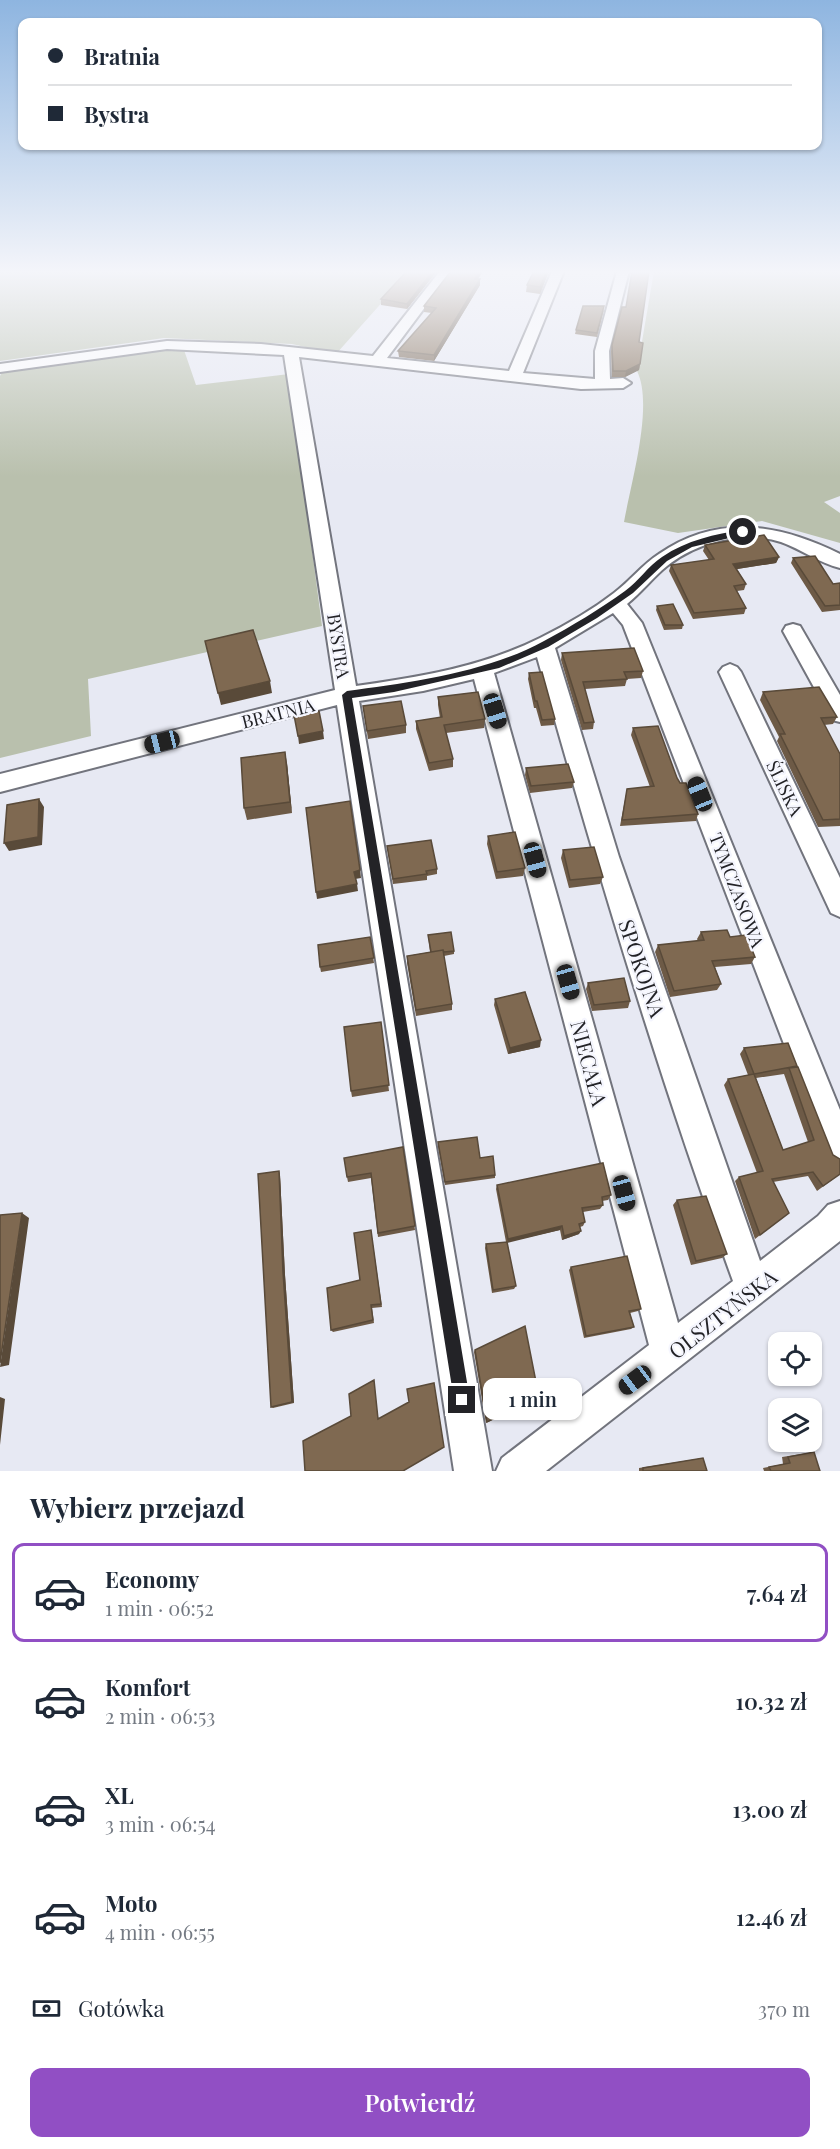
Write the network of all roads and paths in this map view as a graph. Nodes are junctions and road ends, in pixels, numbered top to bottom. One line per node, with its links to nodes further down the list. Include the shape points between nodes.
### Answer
1 (393, 340): 5 (street)
2 (530, 340): 7 (street)
3 (605, 340): 9 (street)
4 (291, 353): 5 (street); 6 (street, via 261,348 140,346); 16 (street, BYSTRA)
5 (377, 361): 7 (street)
6 (0, 368)
7 (514, 378): 9 (street)
8 (623, 383): 9 (street)
9 (603, 385)
10 (840, 562): 11 (street, BRATNIA, via 779,536 743,532 689,545 664,559)
11 (615, 602): 13 (street, BRATNIA); 20 (street, TYMCZASOWA, via 632,623)
12 (793, 631): 17 (street)
13 (544, 645): 14 (street, BRATNIA); 22 (street, SPOKOJNA, via 606,857 724,1214)
14 (482, 669): 16 (street, BRATNIA); 23 (street, NIECAŁA)
15 (730, 672): 19 (street, ŚLISKA)
16 (347, 695): 18 (street, BRATNIA); 24 (street, BYSTRA)
17 (840, 714)
18 (0, 783)
19 (840, 905)
20 (840, 1148)
21 (840, 1217): 22 (street, OLSZTYŃSKA)
22 (753, 1288): 23 (street, OLSZTYŃSKA)
23 (669, 1354): 25 (street, OLSZTYŃSKA)
24 (473, 1471)
25 (515, 1471)

